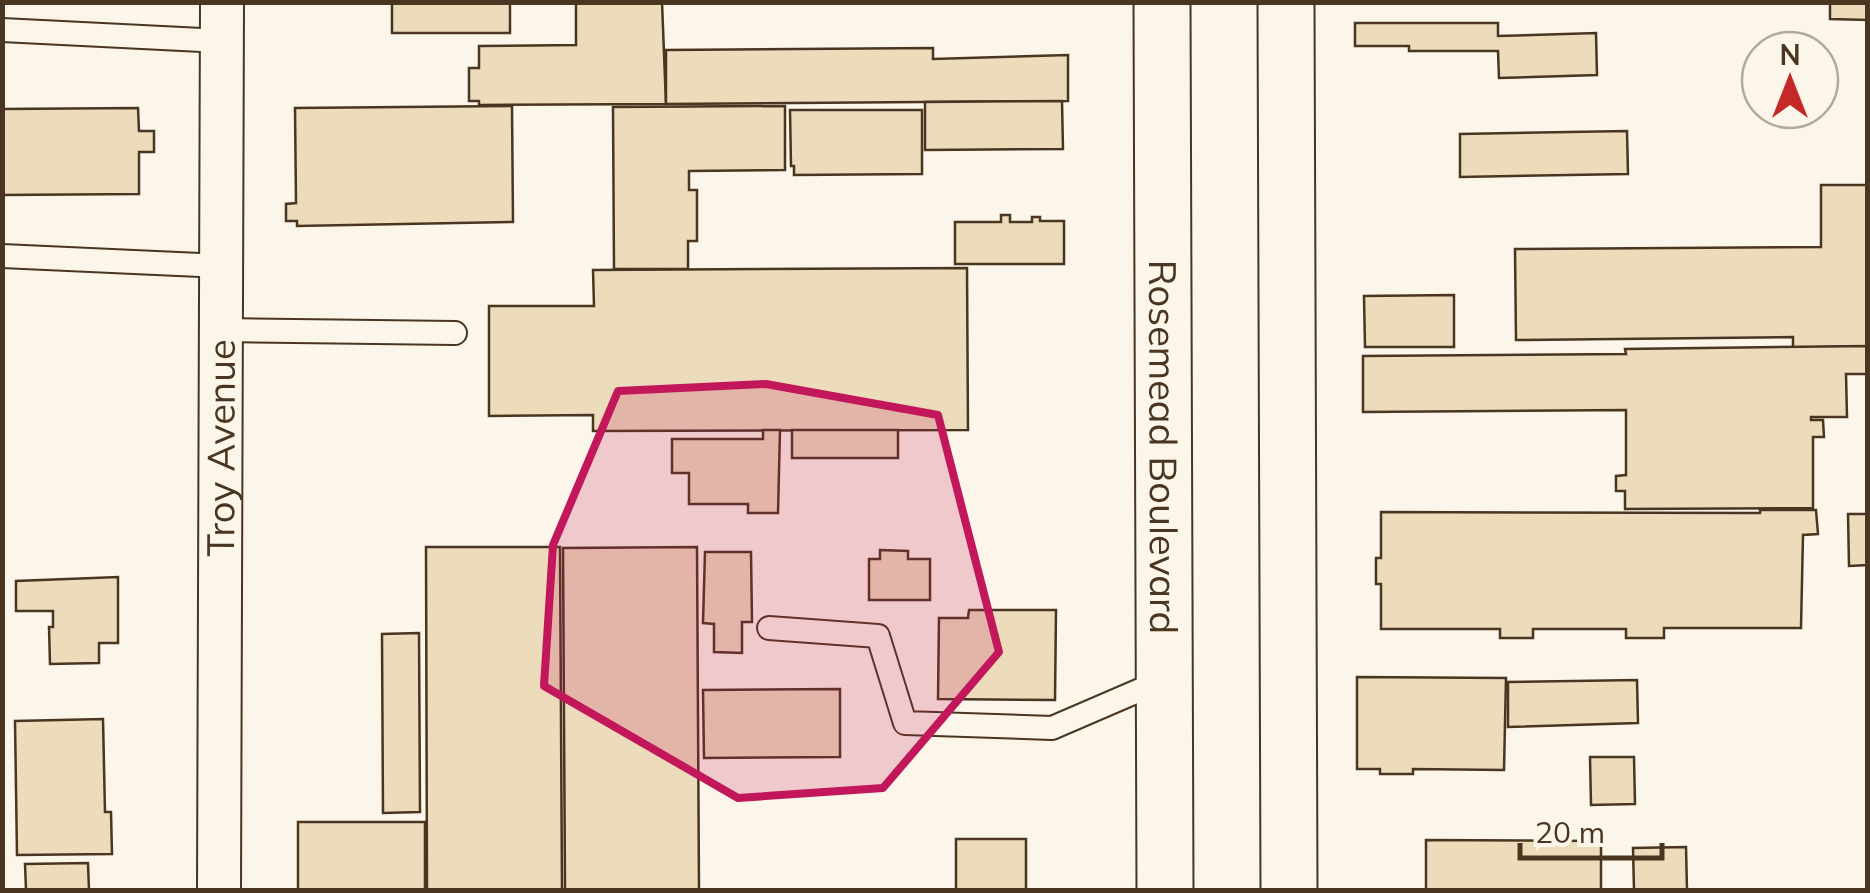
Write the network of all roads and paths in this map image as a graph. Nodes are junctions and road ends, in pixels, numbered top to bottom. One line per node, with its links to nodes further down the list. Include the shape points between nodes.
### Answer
1 (1162, 2): 10 (main road, Rosemead Boulevard)
2 (1286, 2): 13 (main road)
3 (222, 22): 4 (lane); 6 (street, Troy Avenue)
4 (2, 30)
5 (2, 256): 6 (lane)
6 (222, 266): 7 (street, Troy Avenue)
7 (222, 330): 8 (lane); 11 (street, Troy Avenue)
8 (455, 333)
9 (769, 628): 10 (lane, via 878,636 905,724 1052,728)
10 (1164, 679): 12 (main road, Rosemead Boulevard)
11 (219, 890)
12 (1165, 890)
13 (1289, 890)

